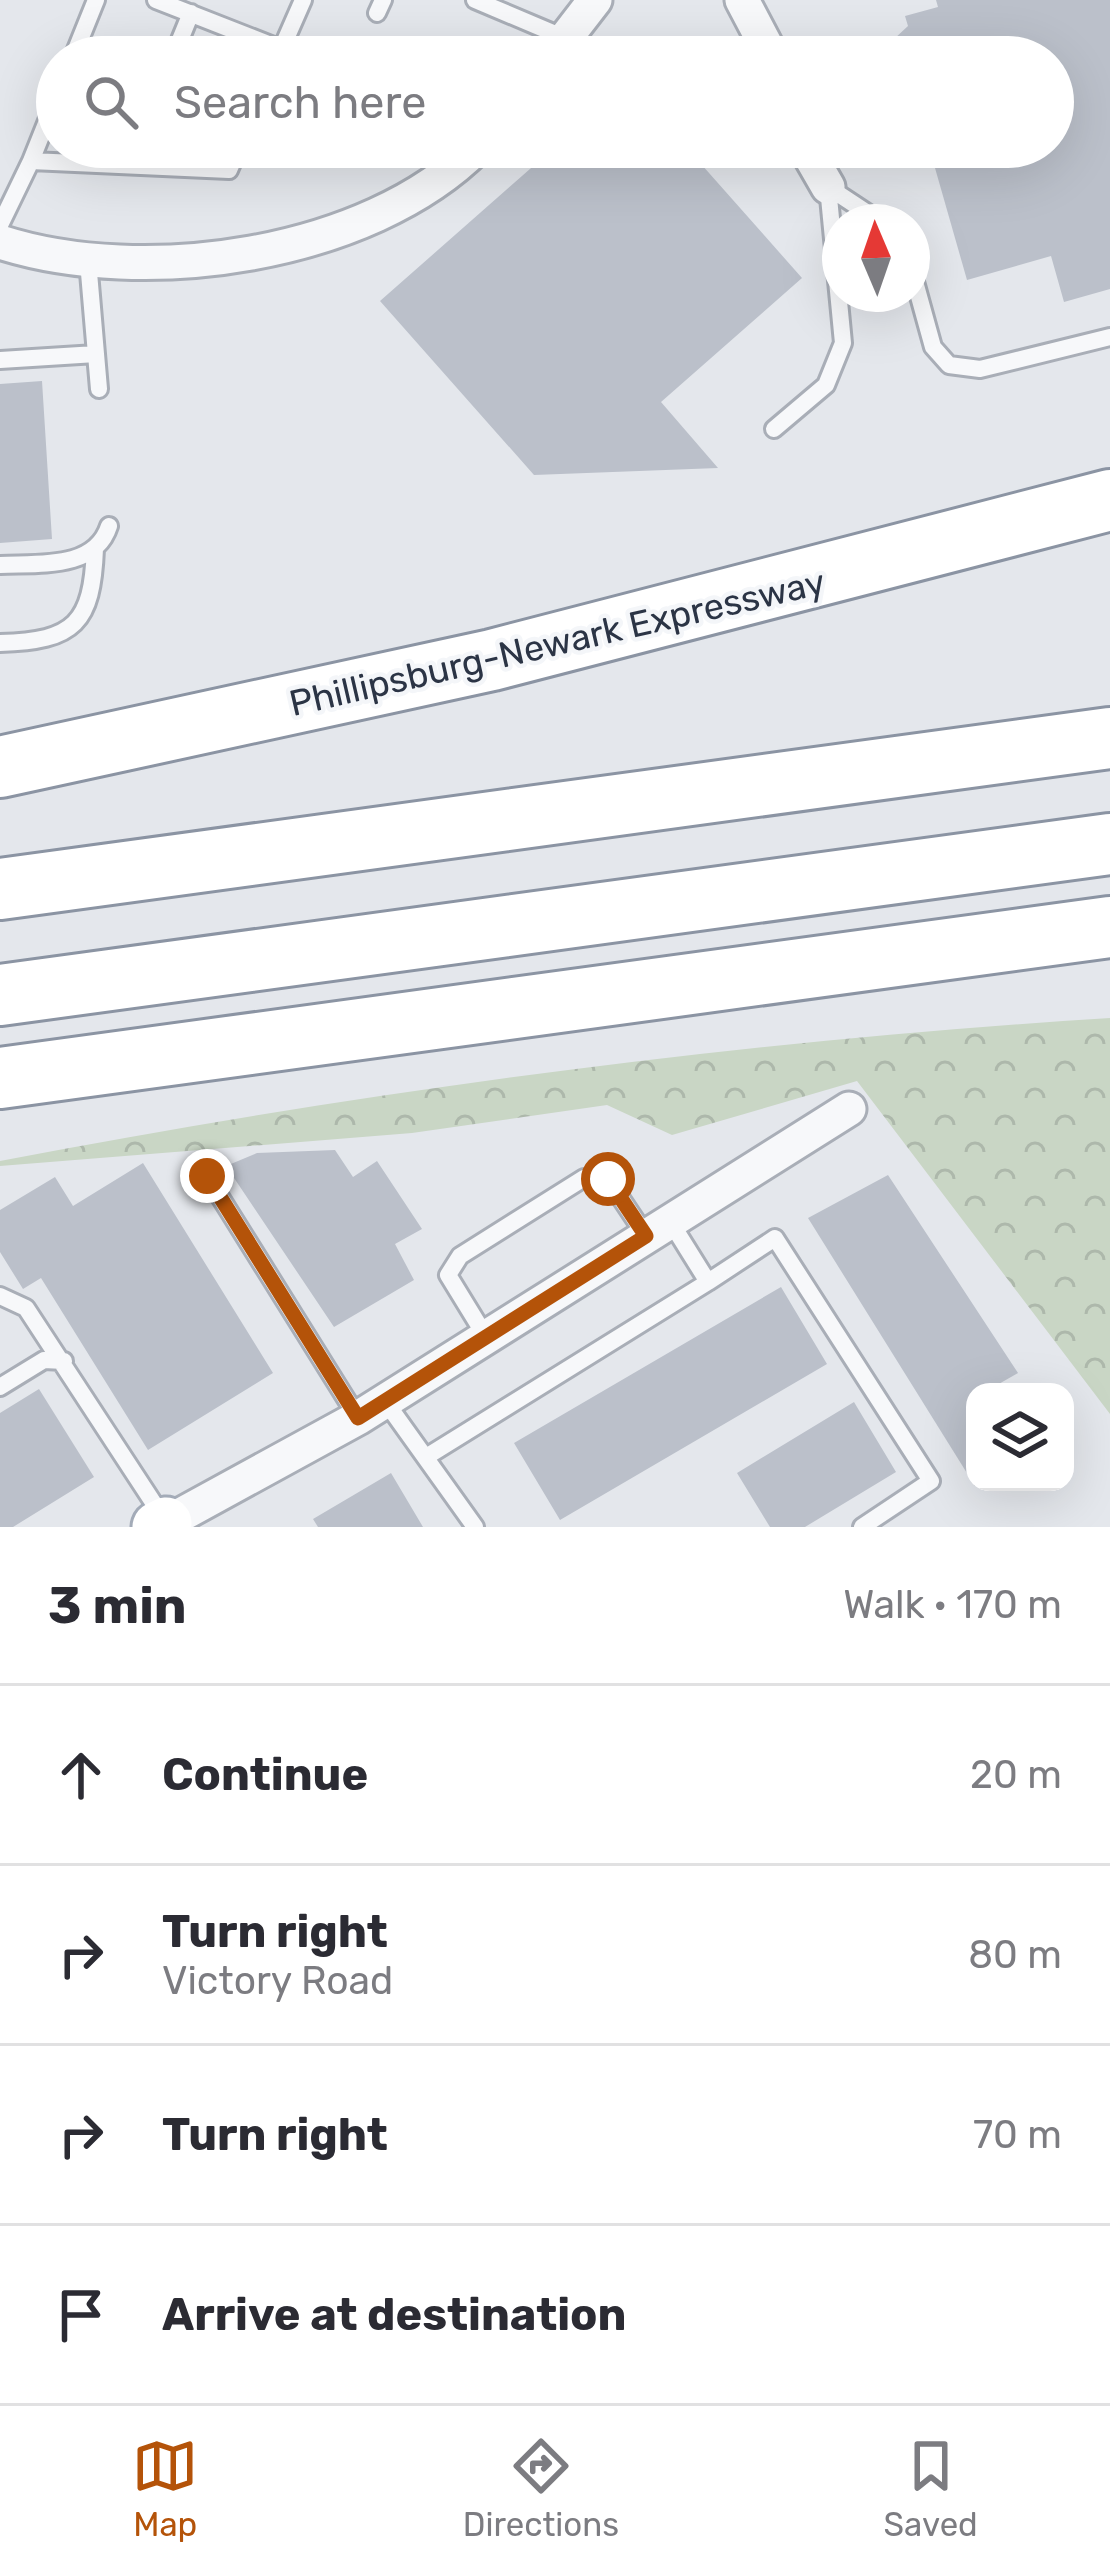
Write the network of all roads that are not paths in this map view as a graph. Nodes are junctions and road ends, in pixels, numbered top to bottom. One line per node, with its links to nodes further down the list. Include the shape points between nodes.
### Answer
1 (96, 0): 8 (lane)
2 (156, 0): 7 (lane)
3 (303, 0): 11 (lane)
4 (475, 0): 12 (lane)
5 (595, 0): 13 (street)
6 (742, 0): 14 (street)
7 (191, 13): 9 (lane); 10 (lane)
8 (81, 36)
9 (182, 36)
10 (242, 36)
11 (287, 36)
12 (537, 36)
13 (567, 36)
14 (761, 36)
15 (36, 148): 16 (lane)
16 (31, 160): 17 (lane); 24 (lane)
17 (36, 160)
18 (189, 168): 19 (lane)
19 (230, 168)
20 (450, 168): 26 (street, via 408,200 347,227 219,256)
21 (817, 168): 22 (street)
22 (828, 188): 23 (lane); 32 (lane, via 843,343 826,386)
23 (853, 204)
24 (0, 225)
25 (0, 242): 26 (street)
26 (88, 261): 29 (lane)
27 (923, 312): 28 (lane, via 933,347 949,365 980,369)
28 (1110, 338)
29 (95, 354): 30 (lane); 31 (lane)
30 (0, 360)
31 (98, 389)
32 (774, 430)
33 (1110, 486): 36 (highway)
34 (1110, 500): 36 (highway, Phillipsburg-Newark Expressway)
35 (109, 526): 37 (lane)
36 (992, 533): 42 (highway, Phillipsburg-Newark Expressway, via 390,684)
37 (95, 549): 38 (lane, via 71,560); 39 (lane, via 92,598 73,628)
38 (0, 566)
39 (0, 643)
40 (1110, 712): 43 (highway)
41 (1110, 738): 43 (highway)
42 (0, 767)
43 (860, 772): 45 (highway)
44 (1110, 844): 49 (highway)
45 (0, 889)
46 (1110, 927): 47 (highway)
47 (1024, 939): 48 (highway); 50 (highway)
48 (1110, 946)
49 (0, 995)
50 (0, 1078)
51 (849, 1108): 53 (street)
52 (207, 1176): 59 (lane)
53 (658, 1229): 54 (lane); 56 (street); 56 (lane, via 597,1175 460,1256 448,1275)
54 (709, 1282): 60 (lane); 63 (lane, via 775,1238 931,1481)
55 (0, 1296): 57 (lane, via 26,1308)
56 (486, 1337): 59 (street)
57 (64, 1360): 58 (lane, via 44,1360); 61 (lane)
58 (0, 1387)
59 (372, 1409): 60 (lane); 61 (street)
60 (426, 1457): 62 (lane)
61 (186, 1519)
62 (475, 1527)
63 (862, 1527)

